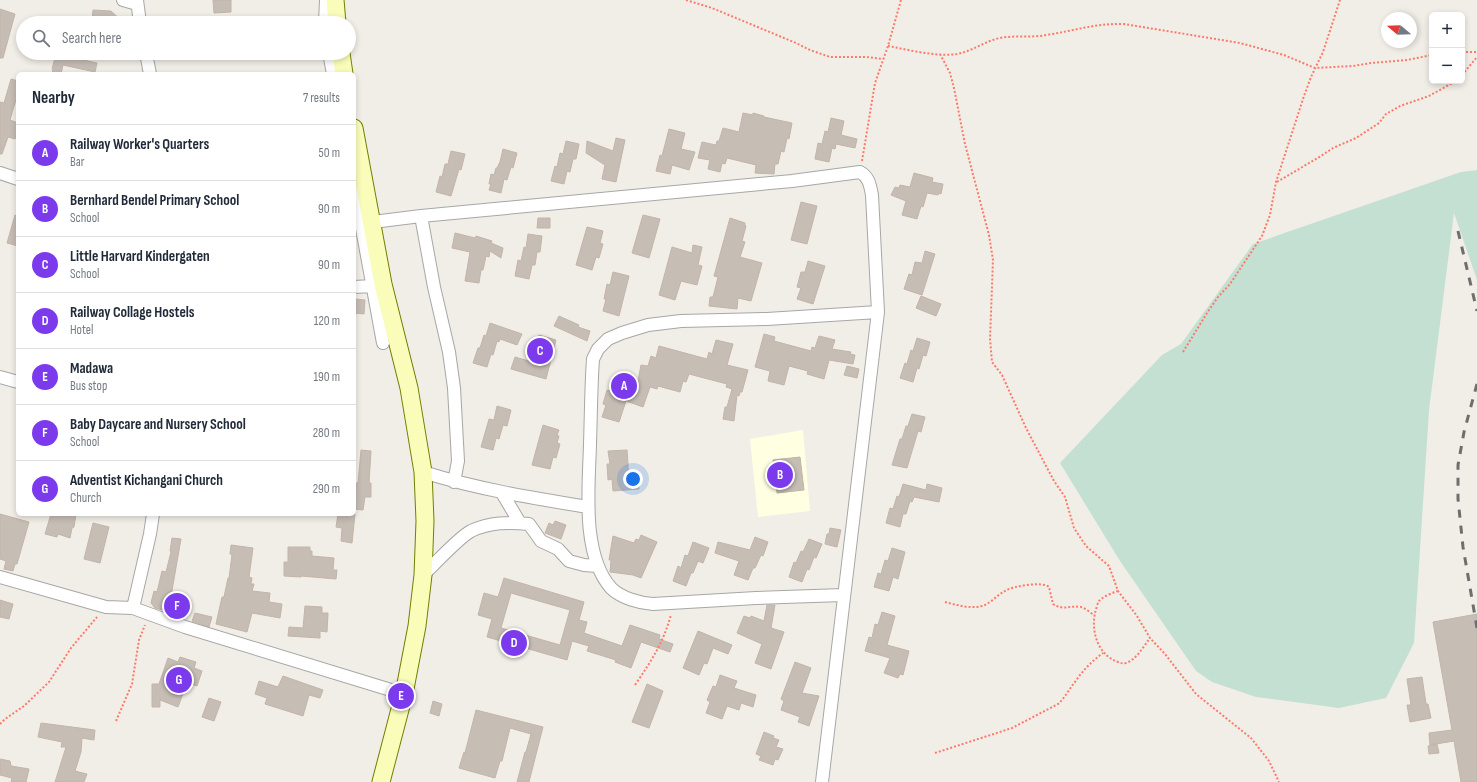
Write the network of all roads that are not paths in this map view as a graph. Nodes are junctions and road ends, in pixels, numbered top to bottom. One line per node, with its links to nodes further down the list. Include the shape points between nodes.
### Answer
1 (123, 0): 4 (street)
2 (326, 0): 6 (street)
3 (335, 0): 7 (street)
4 (137, 2): 5 (street)
5 (139, 16)
6 (325, 16)
7 (336, 16)
8 (147, 60): 11 (street)
9 (330, 60): 12 (street)
10 (342, 60): 13 (street)
11 (150, 72)
12 (333, 72)
13 (344, 72)
14 (356, 138): 19 (street)
15 (0, 173): 16 (street)
16 (16, 178)
17 (356, 193): 20 (street)
18 (421, 216): 19 (street); 22 (street, via 860,172 866,175 870,182 872,195); 27 (street, via 448,346 454,388 458,455)
19 (373, 222): 20 (street)
20 (378, 285): 21 (street); 23 (street); 26 (street, via 408,388)
21 (356, 287)
22 (878, 312): 29 (street, via 681,321 629,330 608,339 593,359); 35 (street)
23 (383, 342)
24 (0, 377): 25 (street)
25 (16, 381)
26 (423, 472): 27 (street); 33 (street)
27 (454, 482): 28 (street)
28 (502, 492): 29 (street); 31 (street)
29 (588, 507): 32 (street)
30 (153, 516): 36 (street)
31 (520, 523): 32 (street, via 529,524 541,541 558,549 569,562); 33 (street, via 489,525 470,532)
32 (597, 566): 35 (street, via 612,588 642,603)
33 (423, 575): 37 (street, via 416,633)
34 (0, 577): 36 (street, via 106,607)
35 (843, 596): 39 (street)
36 (133, 608): 37 (street, via 185,627)
37 (404, 694): 38 (street)
38 (381, 782)
39 (822, 782)

